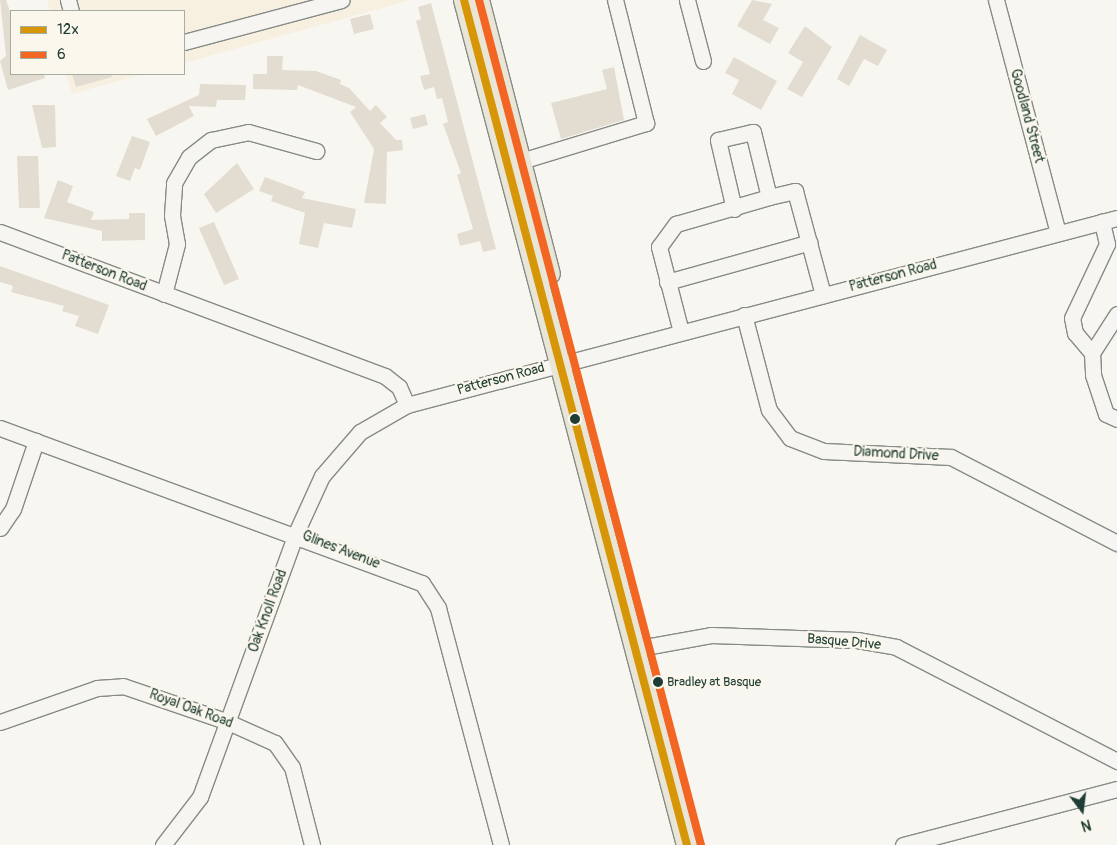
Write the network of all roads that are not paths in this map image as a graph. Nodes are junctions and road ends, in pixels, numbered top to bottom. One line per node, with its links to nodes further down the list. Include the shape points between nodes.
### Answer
1 (342, 0): 7 (street)
2 (464, 0): 24 (main road)
3 (479, 0): 10 (main road)
4 (615, 0): 10 (street, via 646,123)
5 (687, 0): 8 (street)
6 (996, 0): 15 (street, Goodland Street)
7 (185, 42)
8 (703, 61)
9 (316, 151): 18 (street, via 248,132 211,140 189,157 174,183 172,215 177,244)
10 (521, 161): 24 (main road)
11 (769, 197): 12 (street); 12 (street, via 753,132 718,140); 16 (street, via 795,191)
12 (734, 209): 17 (street, via 676,224 659,247)
13 (1110, 220): 15 (street, Patterson Road); 23 (street, via 1107,244 1072,318 1074,333)
14 (0, 232): 18 (street, Patterson Road)
15 (1058, 233): 19 (street, Patterson Road)
16 (810, 242): 17 (street); 19 (street)
17 (667, 282): 22 (street)
18 (164, 294): 25 (street, Patterson Road, via 385,376 399,387)
19 (823, 294): 21 (street, Patterson Road)
20 (1117, 314): 23 (street)
21 (744, 315): 22 (street, Patterson Road); 31 (street, Diamond Drive, via 769,410 790,438 824,452 951,457)
22 (680, 332): 24 (street, Patterson Road)
23 (1092, 353): 26 (street, via 1093,375 1106,414)
24 (566, 362): 25 (street, Patterson Road); 32 (main road)
25 (407, 405): 30 (street, Oak Knoll Road, via 360,432 337,455 311,497)
26 (1117, 419)
27 (0, 428): 28 (street, Glines Avenue)
28 (36, 441): 29 (street, via 13,509); 30 (street, Glines Avenue)
29 (0, 528)
30 (296, 533): 34 (street, Oak Knoll Road); 39 (street, Glines Avenue, via 409,576 433,594)
31 (1117, 543)
32 (641, 647): 35 (street, Basque Drive, via 711,635 857,640 896,647); 40 (main road); 41 (main road)
33 (0, 722): 34 (street, Royal Oak Road, via 97,688 123,686)
34 (228, 722): 37 (street, Oak Knoll Road, via 200,797); 38 (street, Royal Oak Road, via 275,743 292,767)
35 (1117, 761)
36 (1117, 789): 42 (street)
37 (163, 845)
38 (312, 845)
39 (500, 845)
40 (687, 845)
41 (701, 845)
42 (903, 845)

